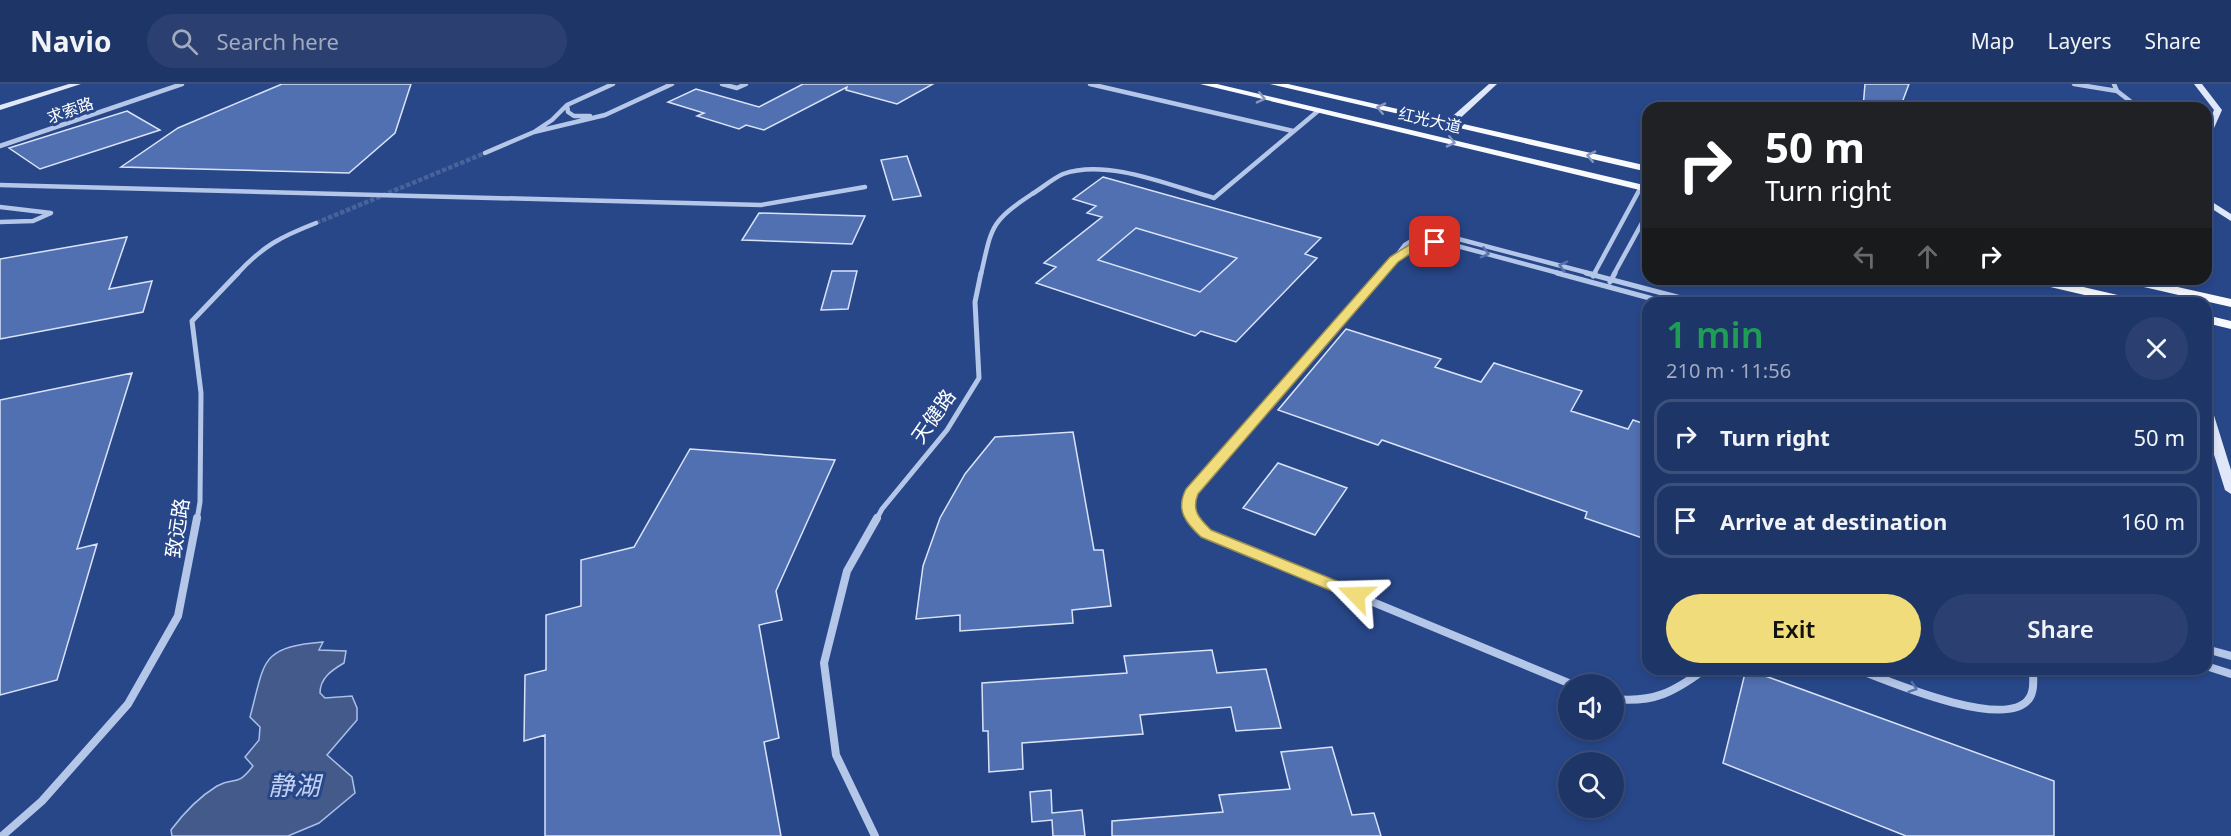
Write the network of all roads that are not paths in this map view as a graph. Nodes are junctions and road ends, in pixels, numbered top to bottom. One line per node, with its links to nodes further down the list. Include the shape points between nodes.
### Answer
1 (77, 84): 19 (street)
2 (182, 84): 26 (street, 求索路)
3 (613, 84): 18 (street)
4 (672, 84): 21 (street)
5 (722, 84): 6 (street, via 737,88)
6 (746, 84)
7 (1090, 84): 24 (street)
8 (1205, 84): 20 (main road, 红光大道, one-way to 20)
9 (1275, 84): 23 (main road, 红光大道, one-way to 9)
10 (1493, 84): 23 (street)
11 (2074, 84): 14 (street)
12 (2114, 84): 14 (street)
13 (2198, 84): 16 (street)
14 (2117, 92): 15 (street)
15 (2131, 102)
16 (2212, 102)
17 (2212, 102): 22 (street, via 2218,110)
18 (567, 105): 21 (street, via 574,116); 25 (street)
19 (0, 108)
20 (1318, 111): 24 (street); 31 (main road, 红光大道, one-way to 31)
21 (605, 115): 25 (street)
22 (2212, 121)
23 (1450, 123): 28 (main road, 红光大道, one-way to 23)
24 (1293, 131): 66 (street, 天健路, via 1214,198 1115,170 1078,170 1061,175 1003,213 995,224 975,302 979,378 947,430 882,509 847,571 824,663 836,754)
25 (534, 132): 27 (street)
26 (0, 146)
27 (485, 153)
28 (1642, 168)
29 (0, 185): 30 (street, via 761,205)
30 (865, 187)
31 (1642, 187)
32 (1642, 193): 40 (street)
33 (2212, 205): 35 (street)
34 (0, 207): 36 (street, via 51,213 29,222)
35 (2231, 218)
36 (0, 222)
37 (316, 223): 65 (street, 致远路, via 259,251 192,321 201,393 200,502 178,616 129,704 42,801)
38 (1642, 223): 41 (street)
39 (1394, 259): 40 (street, one-way to 39, via 1436,235 1410,239); 42 (street, one-way to 42, via 1416,245 1446,243); 63 (street, via 1191,493 1191,519 1206,533)
40 (1594, 274): 41 (street); 42 (street)
41 (1612, 279): 45 (street); 47 (street)
42 (1590, 282): 45 (street)
43 (2058, 285): 48 (main road)
44 (2152, 285): 49 (main road)
45 (1608, 286): 46 (street)
46 (1647, 297)
47 (1678, 297)
48 (2110, 297)
49 (2205, 297)
50 (2212, 299): 51 (main road)
51 (2231, 303)
52 (2212, 320): 53 (main road)
53 (2231, 325)
54 (2212, 428): 55 (street)
55 (2231, 490)
56 (2212, 651): 57 (street)
57 (2231, 656)
58 (2212, 668): 59 (street)
59 (2231, 674)
60 (1697, 675): 64 (street, via 1657,699)
61 (1874, 675): 62 (street, one-way to 62, via 1963,706 1987,710 2024,704 2033,693)
62 (2033, 675)
63 (1558, 679)
64 (1624, 700)
65 (2, 836)
66 (874, 836)

